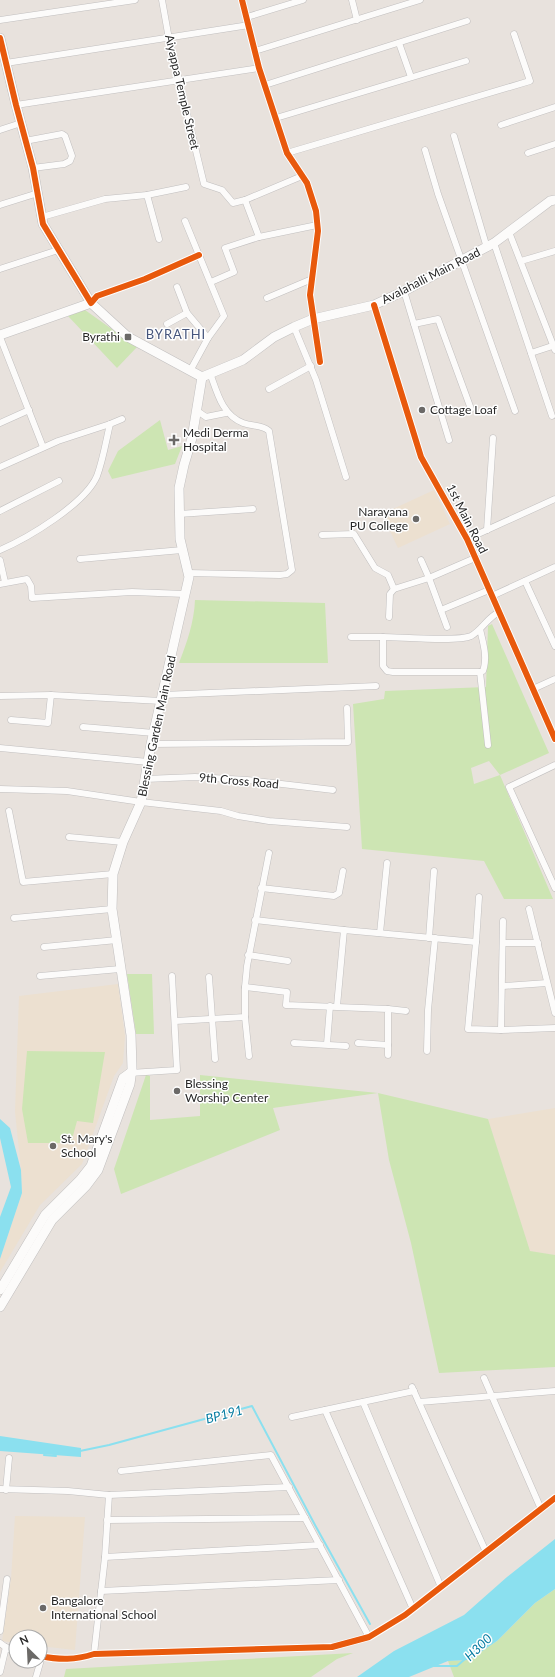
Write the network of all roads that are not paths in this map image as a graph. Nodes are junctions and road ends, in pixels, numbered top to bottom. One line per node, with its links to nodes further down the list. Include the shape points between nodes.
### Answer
1 (135, 0): 8 (street)
2 (162, 0): 14 (street, Aiyappa Temple Street)
3 (242, 0): 7 (street)
4 (303, 0): 7 (street)
5 (352, 0): 9 (street)
6 (420, 0): 9 (street)
7 (247, 17): 11 (street)
8 (0, 20)
9 (356, 20): 16 (street)
10 (467, 21): 15 (street)
11 (249, 25): 14 (street); 16 (street)
12 (514, 34): 34 (street, via 530,81)
13 (0, 38): 18 (main road)
14 (169, 39): 18 (street); 21 (street, Aiyappa Temple Street)
15 (399, 43): 20 (street); 22 (street)
16 (255, 51): 19 (street)
17 (466, 61): 20 (street)
18 (6, 64): 23 (main road)
19 (259, 68): 21 (street); 22 (street)
20 (411, 78): 25 (street)
21 (179, 80): 23 (street); 40 (street, Aiyappa Temple Street, via 204,184 222,190 233,203)
22 (265, 84): 25 (street)
23 (16, 105): 26 (main road)
24 (555, 108): 27 (street)
25 (276, 118): 34 (street)
26 (20, 123): 28 (street); 30 (main road)
27 (501, 125)
28 (0, 130)
29 (454, 136): 49 (street)
30 (26, 141): 35 (main road); 35 (street, via 62,134 72,156 70,161 64,164)
31 (555, 144): 33 (street)
32 (424, 150): 54 (street)
33 (528, 153)
34 (287, 154): 36 (street)
35 (33, 168): 38 (main road)
36 (302, 176): 40 (street); 45 (street, via 316,211)
37 (186, 187): 39 (street)
38 (38, 193): 42 (street); 43 (main road)
39 (147, 195): 43 (street, via 104,199); 48 (street)
40 (245, 200): 47 (street)
41 (555, 200): 46 (main road, Avalahalli Main Road, via 550,201)
42 (0, 205)
43 (42, 217): 50 (main road, via 43,224)
44 (185, 221): 52 (street)
45 (317, 225): 47 (street); 56 (street)
46 (509, 232): 49 (main road, Avalahalli Main Road); 53 (street)
47 (259, 237): 57 (street, via 225,248 234,272)
48 (159, 239)
49 (491, 246): 54 (main road, Avalahalli Main Road); 71 (street)
50 (58, 250): 55 (street); 61 (main road)
51 (554, 254): 53 (street)
52 (199, 255): 57 (street); 61 (street, via 146,279 97,296)
53 (521, 261): 70 (street)
54 (461, 262): 59 (main road, Avalahalli Main Road); 80 (street)
55 (0, 269)
56 (312, 279): 60 (street); 64 (street, via 310,295)
57 (211, 282): 69 (street, via 224,316)
58 (177, 287): 63 (street)
59 (404, 291): 62 (main road, Avalahalli Main Road); 66 (street)
60 (267, 298)
61 (91, 304): 68 (main road); 74 (main road, via 128,337)
62 (374, 305): 64 (main road, Avalahalli Main Road); 98 (street, 1st Main Road, via 421,457)
63 (187, 313): 65 (street); 69 (street)
64 (313, 319): 67 (main road, Avalahalli Main Road); 72 (street)
65 (167, 324)
66 (414, 324): 77 (street, via 438,319); 87 (street)
67 (294, 327): 73 (street); 75 (main road, Avalahalli Main Road, via 274,337 243,360)
68 (0, 336): 78 (street)
69 (208, 338): 74 (street)
70 (554, 347): 71 (street)
71 (531, 353): 82 (street)
72 (320, 362)
73 (311, 366): 76 (street); 90 (street)
74 (190, 371): 75 (main road)
75 (206, 375): 79 (main road, Blessing Garden Main Road); 81 (street)
76 (269, 389)
77 (471, 409)
78 (29, 410): 84 (street); 88 (street)
79 (196, 410): 81 (street, via 206,417); 95 (main road, Blessing Garden Main Road, via 192,438 179,488)
80 (515, 411)
81 (226, 413): 106 (street, via 244,424 265,427 269,431 292,570 280,575)
82 (552, 416)
83 (122, 418): 85 (street)
84 (0, 423)
85 (110, 424): 88 (street); 99 (street, via 97,476 88,490 37,532)
86 (493, 438): 96 (street)
87 (449, 440)
88 (43, 447): 89 (street)
89 (0, 467)
90 (346, 477)
91 (59, 481): 94 (street)
92 (555, 499): 96 (street)
93 (253, 508): 95 (street)
94 (0, 511)
95 (179, 514): 100 (main road, Blessing Garden Main Road)
96 (487, 530): 98 (street)
97 (322, 535): 110 (street, via 354,534 375,568 388,575)
98 (467, 540): 101 (street, 1st Main Road)
99 (0, 550)
100 (182, 550): 102 (street); 106 (main road, Blessing Garden Main Road)
101 (475, 558): 107 (street); 111 (street, 1st Main Road)
102 (80, 559)
103 (0, 560): 109 (street)
104 (421, 560): 107 (street)
105 (555, 567): 108 (street)
106 (188, 573): 112 (main road, Blessing Garden Main Road)
107 (430, 578): 110 (street); 114 (street)
108 (525, 581): 113 (street); 121 (street)
109 (2, 583): 112 (street, via 27,579 31,586 32,598 132,592)
110 (394, 589): 116 (street, via 390,594)
111 (489, 590): 113 (street, 1st Main Road); 114 (street)
112 (185, 594): 128 (main road, Blessing Garden Main Road)
113 (492, 596): 115 (street, 1st Main Road)
114 (441, 610): 117 (street)
115 (499, 612): 118 (street); 125 (street, 1st Main Road)
116 (389, 617)
117 (447, 627)
118 (480, 629): 120 (street, via 462,639); 122 (street, via 486,657 483,671)
119 (351, 637): 120 (street)
120 (383, 637): 122 (street, via 382,664 387,671)
121 (555, 646)
122 (480, 672): 135 (street)
123 (555, 679): 125 (street)
124 (376, 686): 128 (street)
125 (533, 689): 133 (street, 1st Main Road)
126 (51, 695): 127 (street); 128 (street); 130 (street, via 48,723)
127 (0, 696)
128 (162, 698): 132 (main road, Blessing Garden Main Road)
129 (347, 708): 134 (street, via 348,742)
130 (11, 720)
131 (82, 727): 132 (street)
132 (154, 733): 134 (main road, Blessing Garden Main Road)
133 (554, 735)
134 (151, 744): 137 (main road, Blessing Garden Main Road)
135 (488, 745)
136 (0, 748): 137 (street)
137 (148, 762): 139 (main road, Blessing Garden Main Road)
138 (555, 765): 153 (street, via 509,787)
139 (145, 779): 141 (street, 9th Cross Road, via 194,777 247,780); 142 (main road, Blessing Garden Main Road)
140 (0, 788): 142 (street, via 67,791)
141 (333, 790)
142 (141, 802): 144 (street, via 221,811 269,821); 146 (main road, Blessing Garden Main Road)
143 (9, 811): 151 (street, via 23,882)
144 (347, 827)
145 (69, 837): 146 (street)
146 (122, 842): 151 (main road, Blessing Garden Main Road)
147 (269, 853): 152 (street)
148 (387, 863): 161 (street)
149 (343, 871): 152 (street, via 339,893 334,896)
150 (434, 871): 162 (street)
151 (113, 874): 155 (main road, Blessing Garden Main Road)
152 (261, 888): 158 (street)
153 (555, 888)
154 (479, 897): 164 (street)
155 (112, 908): 157 (street); 163 (main road, Blessing Garden Main Road)
156 (529, 909): 166 (street)
157 (14, 918)
158 (255, 920): 160 (street); 168 (street)
159 (503, 921): 165 (street)
160 (344, 930): 161 (street); 178 (street)
161 (380, 933): 162 (street)
162 (432, 938): 164 (street); 192 (street)
163 (117, 940): 167 (street); 170 (main road, Blessing Garden Main Road)
164 (476, 942): 186 (street, via 468,1029)
165 (502, 943): 166 (street); 175 (street)
166 (538, 943): 174 (street)
167 (44, 947)
168 (248, 955): 169 (street); 176 (street)
169 (288, 961)
170 (120, 969): 171 (street); 196 (main road, Blessing Garden Main Road, via 131,1035)
171 (40, 976)
172 (172, 976): 184 (street)
173 (209, 977): 183 (street)
174 (547, 983): 175 (street); 181 (street)
175 (503, 986): 186 (street)
176 (245, 987): 177 (street, via 287,992 286,1005); 182 (street)
177 (330, 1006): 178 (street); 188 (street)
178 (337, 1006): 179 (street)
179 (388, 1009): 180 (street); 190 (street)
180 (406, 1011)
181 (555, 1013)
182 (246, 1017): 183 (street); 194 (street)
183 (212, 1020): 184 (street); 195 (street)
184 (175, 1021): 196 (street, via 177,1070)
185 (555, 1028): 186 (street)
186 (501, 1030)
187 (294, 1043): 188 (street)
188 (327, 1044): 191 (street)
189 (358, 1044): 190 (street)
190 (388, 1045): 193 (street)
191 (346, 1046)
192 (427, 1051)
193 (388, 1055)
194 (249, 1056)
195 (215, 1059)
196 (130, 1072): 197 (main road, Blessing Garden Main Road, via 123,1078 91,1166 45,1215); 198 (main road, Blessing Garden Main Road, via 130,1084 98,1170 86,1186 52,1220)
197 (0, 1290)
198 (0, 1307)
199 (484, 1378): 201 (street)
200 (555, 1391): 201 (street)
201 (492, 1397): 203 (street); 212 (street)
202 (363, 1402): 203 (street, via 413,1389); 204 (street); 220 (street)
203 (419, 1402): 216 (street)
204 (325, 1410): 205 (street); 222 (street)
205 (292, 1417)
206 (10, 1458): 209 (street)
207 (121, 1471): 208 (street, via 271,1455)
208 (289, 1487): 210 (street); 213 (street)
209 (3, 1489): 210 (street)
210 (109, 1495): 214 (street)
211 (555, 1498): 212 (street)
212 (541, 1509): 216 (street)
213 (306, 1518): 214 (street); 215 (street)
214 (107, 1520): 217 (street)
215 (320, 1544): 217 (street); 219 (street)
216 (486, 1552): 220 (street)
217 (105, 1557): 221 (street)
218 (0, 1577): 223 (street, via 9,1579)
219 (339, 1580): 221 (street); 224 (street)
220 (441, 1587): 222 (street)
221 (101, 1591): 227 (street)
222 (413, 1609): 224 (street)
223 (0, 1631)
224 (369, 1637): 227 (street, via 332,1647)
225 (0, 1643): 226 (street)
226 (6, 1647): 229 (street)
227 (94, 1654): 228 (street, via 77,1659)
228 (48, 1657)
229 (0, 1672)

